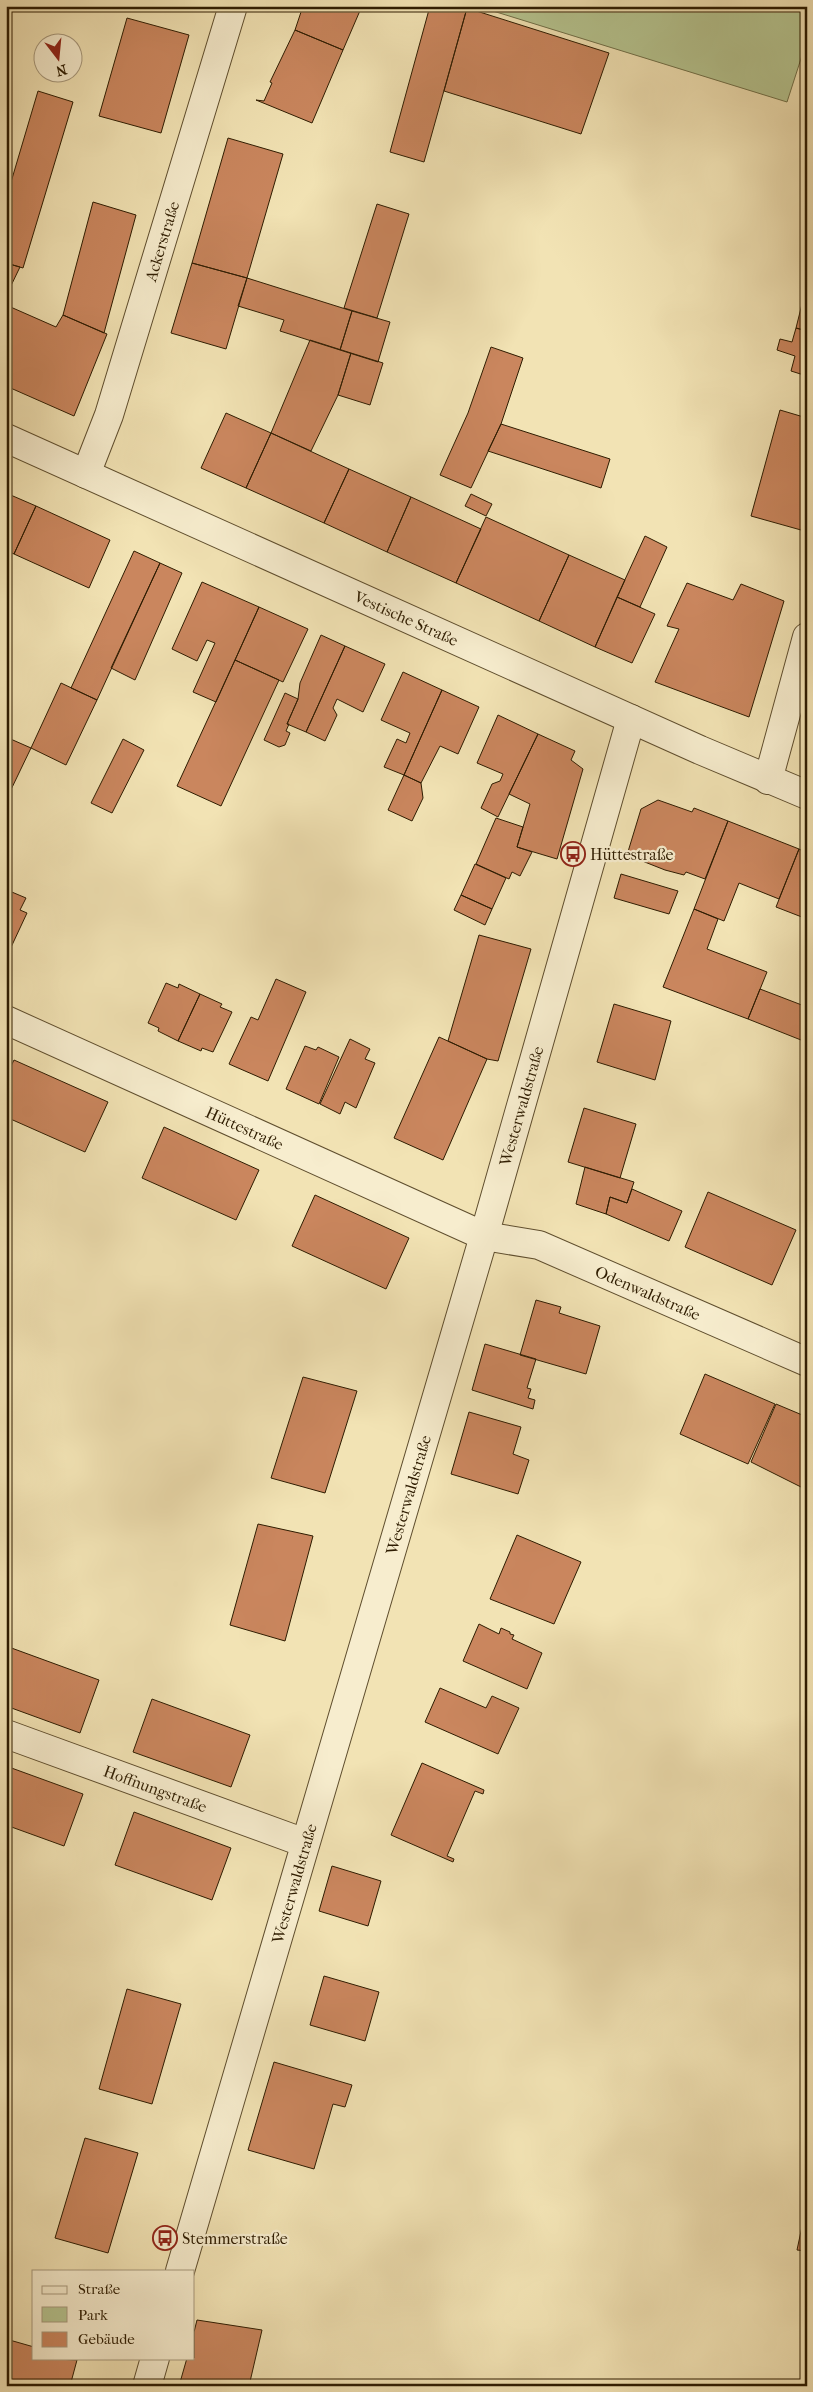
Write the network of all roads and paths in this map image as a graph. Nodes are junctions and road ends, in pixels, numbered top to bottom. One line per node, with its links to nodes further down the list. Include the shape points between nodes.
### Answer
1 (233, 6): 3 (street, Ackerstraße, via 110,415)
2 (6, 438): 3 (street, Vestische Straße)
3 (86, 474): 5 (street, Vestische Straße)
4 (807, 637): 6 (street)
5 (631, 719): 6 (street, Vestische Straße); 9 (street, Westerwaldstraße)
6 (768, 780): 7 (street, Vestische Straße)
7 (807, 795)
8 (6, 1020): 9 (street, Hüttestraße)
9 (484, 1236): 10 (street, Odenwaldstraße, via 539,1245); 12 (street, Westerwaldstraße)
10 (807, 1362)
11 (6, 1734): 12 (street, Hoffnungstraße)
12 (305, 1843): 13 (street, Westerwaldstraße)
13 (180, 2270)
14 (154, 2360): 15 (street)
15 (147, 2386)

